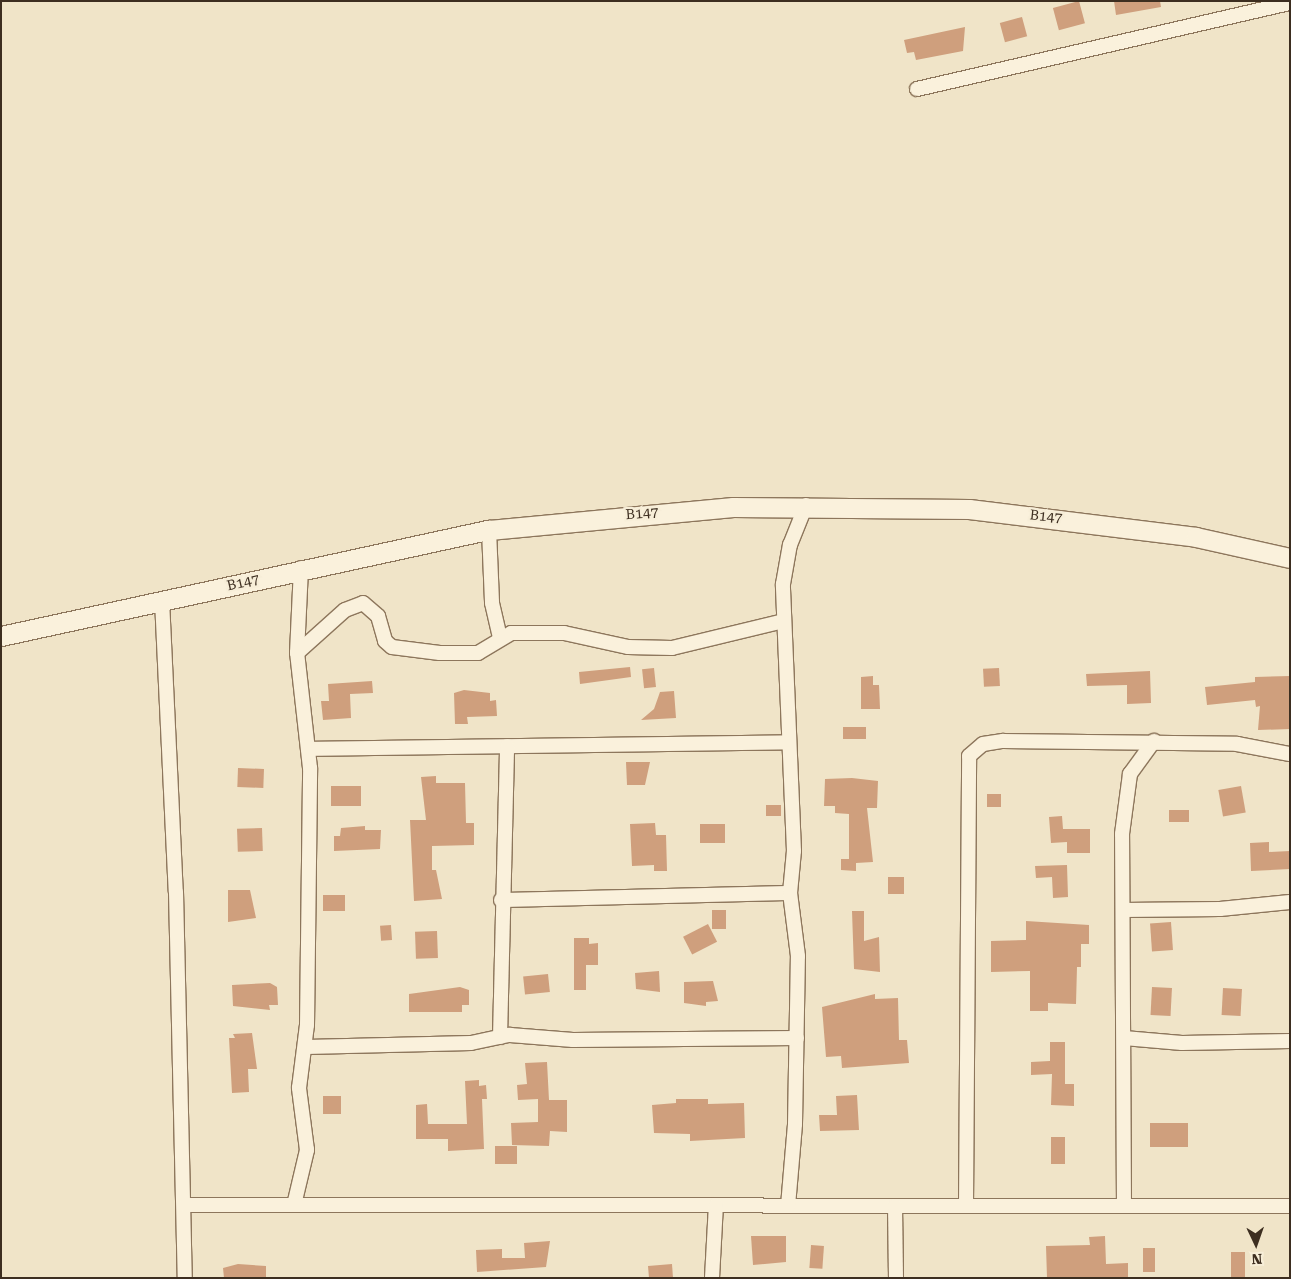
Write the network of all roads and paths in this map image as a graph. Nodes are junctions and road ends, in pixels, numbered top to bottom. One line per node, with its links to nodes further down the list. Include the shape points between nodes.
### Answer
1 (1290, 3): 2 (street)
2 (916, 89)
3 (806, 505): 4 (main road, B147 / B147, via 634,513); 5 (main road, B147 / B147, via 969,509 1075,519 1196,536); 8 (street, via 783,573)
4 (489, 530): 6 (main road, B147 / B147); 10 (street, via 492,603)
5 (1290, 558)
6 (301, 568): 7 (main road, B147 / B147); 11 (street)
7 (162, 600): 9 (main road, B147 / B147); 26 (street)
8 (784, 621): 10 (street, via 744,634 662,648 628,647 564,633 510,633); 13 (street)
9 (1, 636)
10 (500, 637): 11 (street, via 478,652 399,649 385,641 378,616 363,603 345,610)
11 (297, 653): 15 (street)
12 (1154, 741): 16 (street, via 1238,744); 20 (street, via 1135,763 1126,789); 31 (street, via 993,741 969,756)
13 (789, 742): 14 (street); 17 (street, via 794,851)
14 (507, 746): 15 (street); 18 (street)
15 (308, 748): 25 (street)
16 (1290, 754)
17 (790, 893): 18 (street); 22 (street, via 798,956)
18 (501, 900): 21 (street)
19 (1290, 902): 20 (street, via 1220,909)
20 (1123, 910): 23 (street)
21 (500, 1037): 22 (street); 25 (street, via 471,1043)
22 (797, 1038): 29 (street)
23 (1124, 1038): 24 (street, via 1182,1043); 32 (street)
24 (1290, 1041)
25 (306, 1047): 27 (street, via 299,1088 307,1150)
26 (186, 1205): 27 (street); 34 (street)
27 (294, 1205): 28 (street)
28 (716, 1205): 29 (street); 35 (street)
29 (788, 1206): 30 (street)
30 (895, 1206): 31 (street); 36 (street)
31 (966, 1206): 32 (street)
32 (1124, 1206): 33 (street)
33 (1290, 1206)
34 (185, 1278)
35 (712, 1278)
36 (896, 1278)

